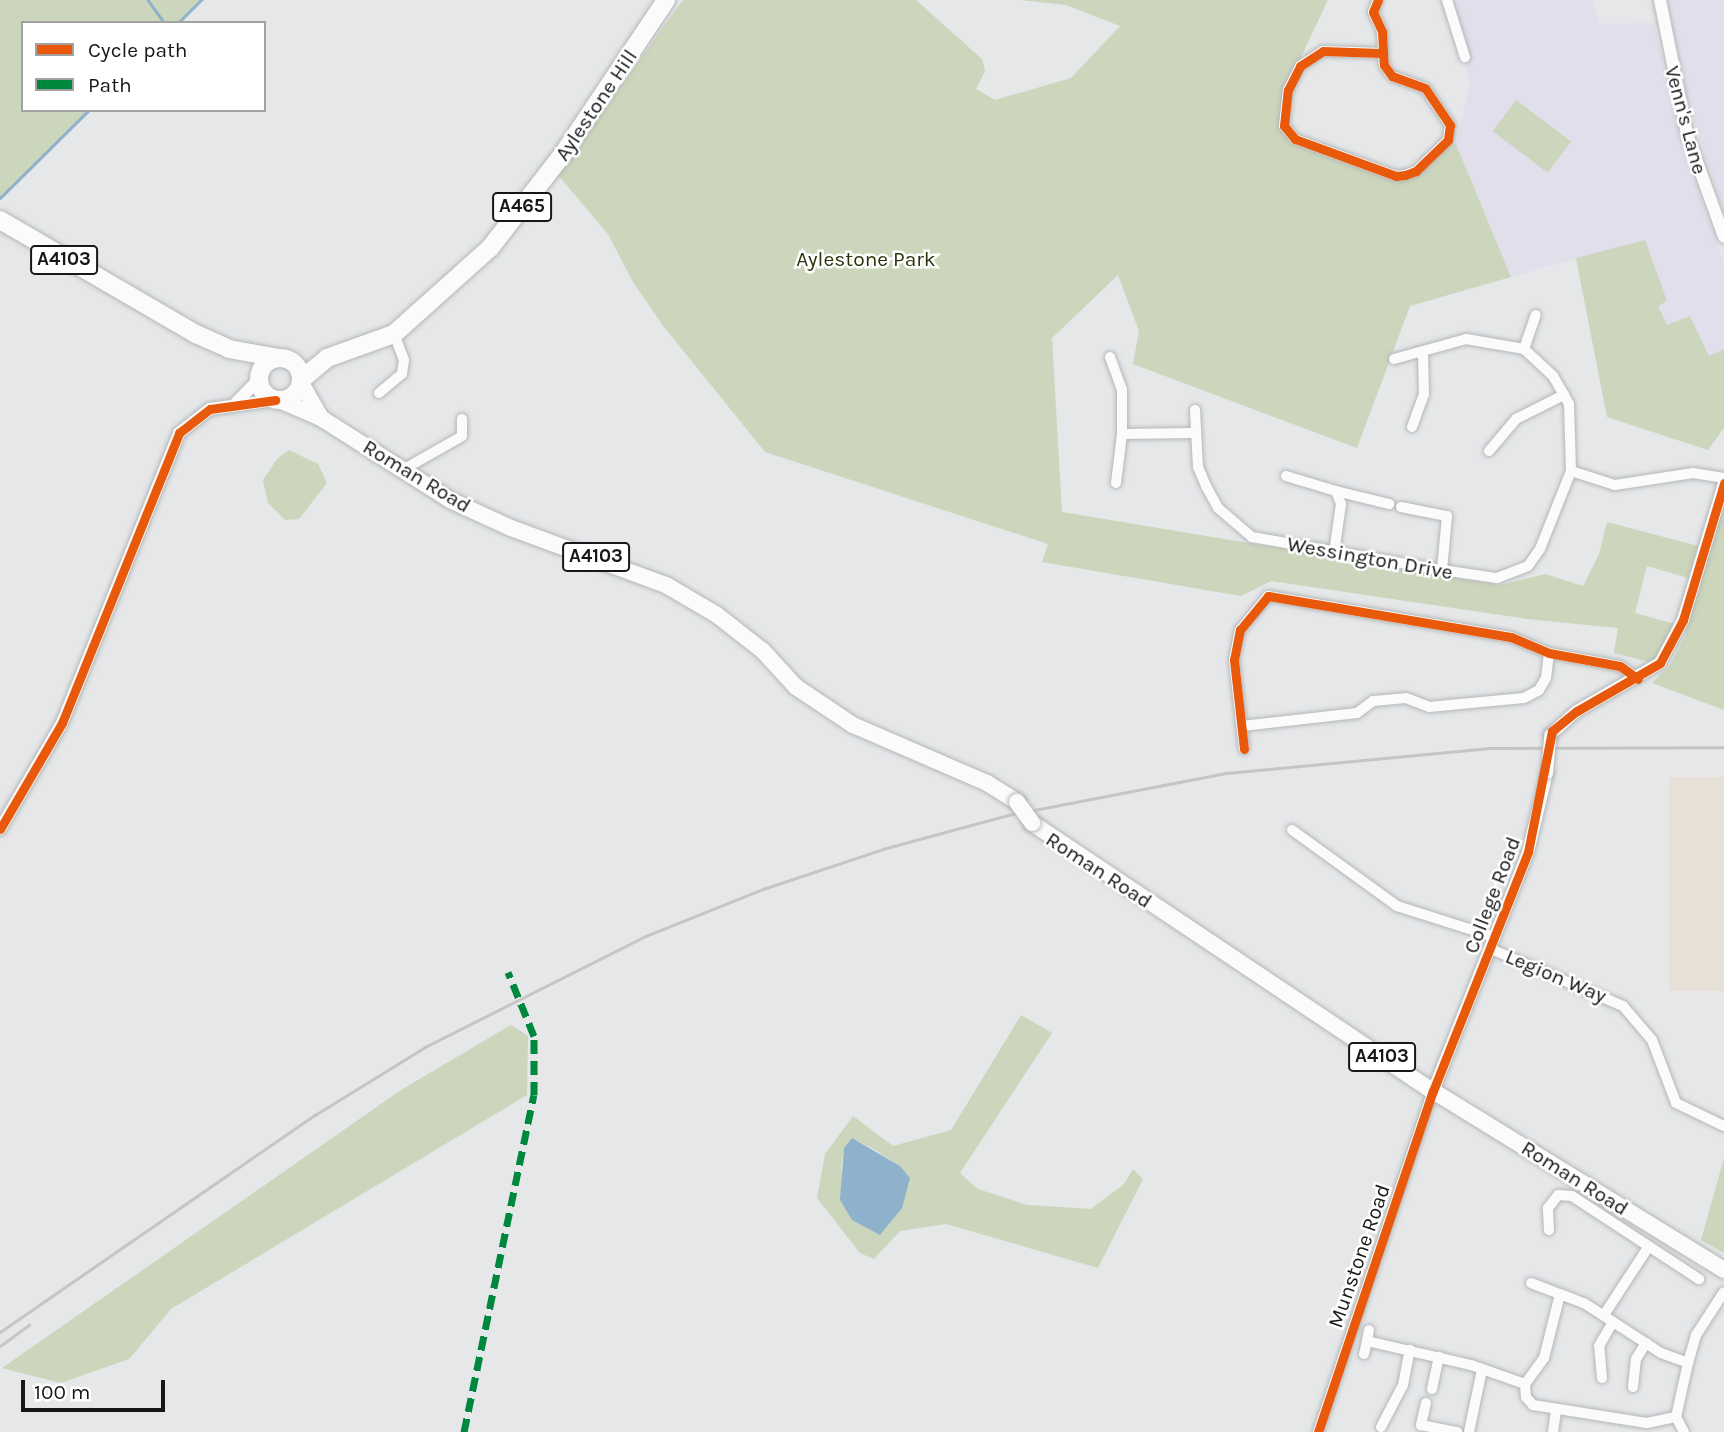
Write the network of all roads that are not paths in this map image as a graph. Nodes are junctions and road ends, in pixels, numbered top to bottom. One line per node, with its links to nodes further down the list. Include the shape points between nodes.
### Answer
1 (666, 0): 10 (highway, Aylestone Hill / A465, via 563,154 490,247)
2 (1378, 0): 5 (street, via 1373,12 1382,31)
3 (1447, 0): 6 (street)
4 (1660, 0): 8 (street, Venn's Lane, via 1687,134)
5 (1381, 53): 5 (street, via 1392,76 1425,88 1450,125 1448,140 1416,171 1396,177 1296,139 1284,126 1288,90 1300,66 1323,51)
6 (1465, 57)
7 (0, 220): 11 (highway, A4103, via 130,299)
8 (1724, 237)
9 (1536, 315): 12 (street)
10 (394, 334): 16 (highway, Aylestone Hill / A465); 20 (street, via 404,360 402,373)
11 (229, 349): 15 (highway, A4103); 18 (highway, A4103)
12 (1524, 349): 13 (street, via 1465,339); 21 (street, via 1553,376)
13 (1423, 352): 17 (street); 27 (street, via 1424,394)
14 (1110, 357): 29 (street, via 1122,390)
15 (281, 358): 16 (highway, Aylestone Hill / A465, via 317,354); 18 (highway, via 264,366); 19 (highway, A4103, via 294,364)
16 (327, 358): 19 (highway, Aylestone Hill / A465)
17 (1394, 359)
18 (259, 378): 22 (highway, A4103, via 263,392); 23 (street)
19 (301, 381): 22 (highway, via 296,394); 25 (main road, Roman Road / A4103)
20 (379, 393)
21 (1564, 395): 30 (street, via 1516,419); 32 (street, Wessington Drive, via 1573,418)
22 (277, 400): 23 (street); 25 (main road, Roman Road / A4103)
23 (236, 403): 45 (street, via 210,409 179,433 62,723)
24 (1195, 410): 28 (street, Wessington Drive)
25 (321, 418): 31 (main road, Roman Road / A4103)
26 (463, 419): 31 (street, via 463,436)
27 (1412, 427)
28 (1195, 433): 29 (street); 39 (street, Wessington Drive, via 1206,486 1234,524 1252,537)
29 (1122, 434): 35 (street)
30 (1489, 451)
31 (406, 468): 48 (main road, Roman Road / A4103, bridge, via 450,500 666,586 717,615 763,651 796,687 853,725 987,783 1017,802 1032,823)
32 (1571, 471): 34 (street, via 1615,485 1693,473); 40 (street, Wessington Drive, via 1540,549 1528,566 1497,578)
33 (1286, 476): 36 (street)
34 (1724, 480): 42 (street, College Road, via 1672,645 1660,663)
35 (1116, 483)
36 (1336, 491): 37 (street); 39 (street, via 1341,504)
37 (1390, 503)
38 (1401, 507): 40 (street, via 1447,516)
39 (1334, 552): 40 (street, Wessington Drive)
40 (1442, 570)
41 (1549, 653): 42 (street, via 1620,666); 43 (street, via 1546,678 1539,690 1524,698 1429,707 1406,698 1384,700 1357,713); 43 (street, via 1511,637 1268,596 1240,630 1234,660)
42 (1638, 679): 47 (street, College Road, bridge, via 1577,711 1550,735 1547,773 1528,852)
43 (1242, 726): 44 (street)
44 (1244, 749)
45 (0, 829)
46 (1292, 830): 47 (street, Legion Way, via 1388,901)
47 (1493, 943): 48 (street, College Road); 49 (street, Legion Way, via 1623,1006 1652,1040 1676,1103)
48 (1433, 1090): 52 (main road, Roman Road / A4103); 76 (street, Munstone Road)
49 (1724, 1126)
50 (1549, 1230): 51 (street, via 1548,1208 1558,1195 1572,1196)
51 (1649, 1246): 53 (street); 57 (street)
52 (1724, 1270)
53 (1699, 1279)
54 (1531, 1283): 56 (street)
55 (1724, 1292): 65 (street, via 1696,1335)
56 (1560, 1294): 57 (street); 68 (street, via 1544,1358)
57 (1604, 1315): 58 (street)
58 (1614, 1322): 61 (street); 67 (street, via 1599,1346)
59 (1369, 1330): 60 (street)
60 (1367, 1341): 62 (street); 63 (street)
61 (1646, 1343): 65 (street); 69 (street, via 1636,1359)
62 (1410, 1350): 64 (street); 74 (street, via 1403,1385)
63 (1364, 1354)
64 (1438, 1357): 66 (street); 70 (street)
65 (1688, 1363): 73 (street)
66 (1482, 1370): 68 (street); 78 (street)
67 (1602, 1378)
68 (1525, 1384): 72 (street, via 1526,1397 1533,1405)
69 (1633, 1387)
70 (1432, 1389)
71 (1426, 1403): 77 (street, via 1421,1425)
72 (1556, 1411): 75 (street); 79 (street)
73 (1676, 1417): 75 (street); 80 (street)
74 (1381, 1427)
75 (1646, 1427)
76 (1318, 1432)
77 (1457, 1432)
78 (1469, 1432)
79 (1553, 1432)
80 (1684, 1432)

